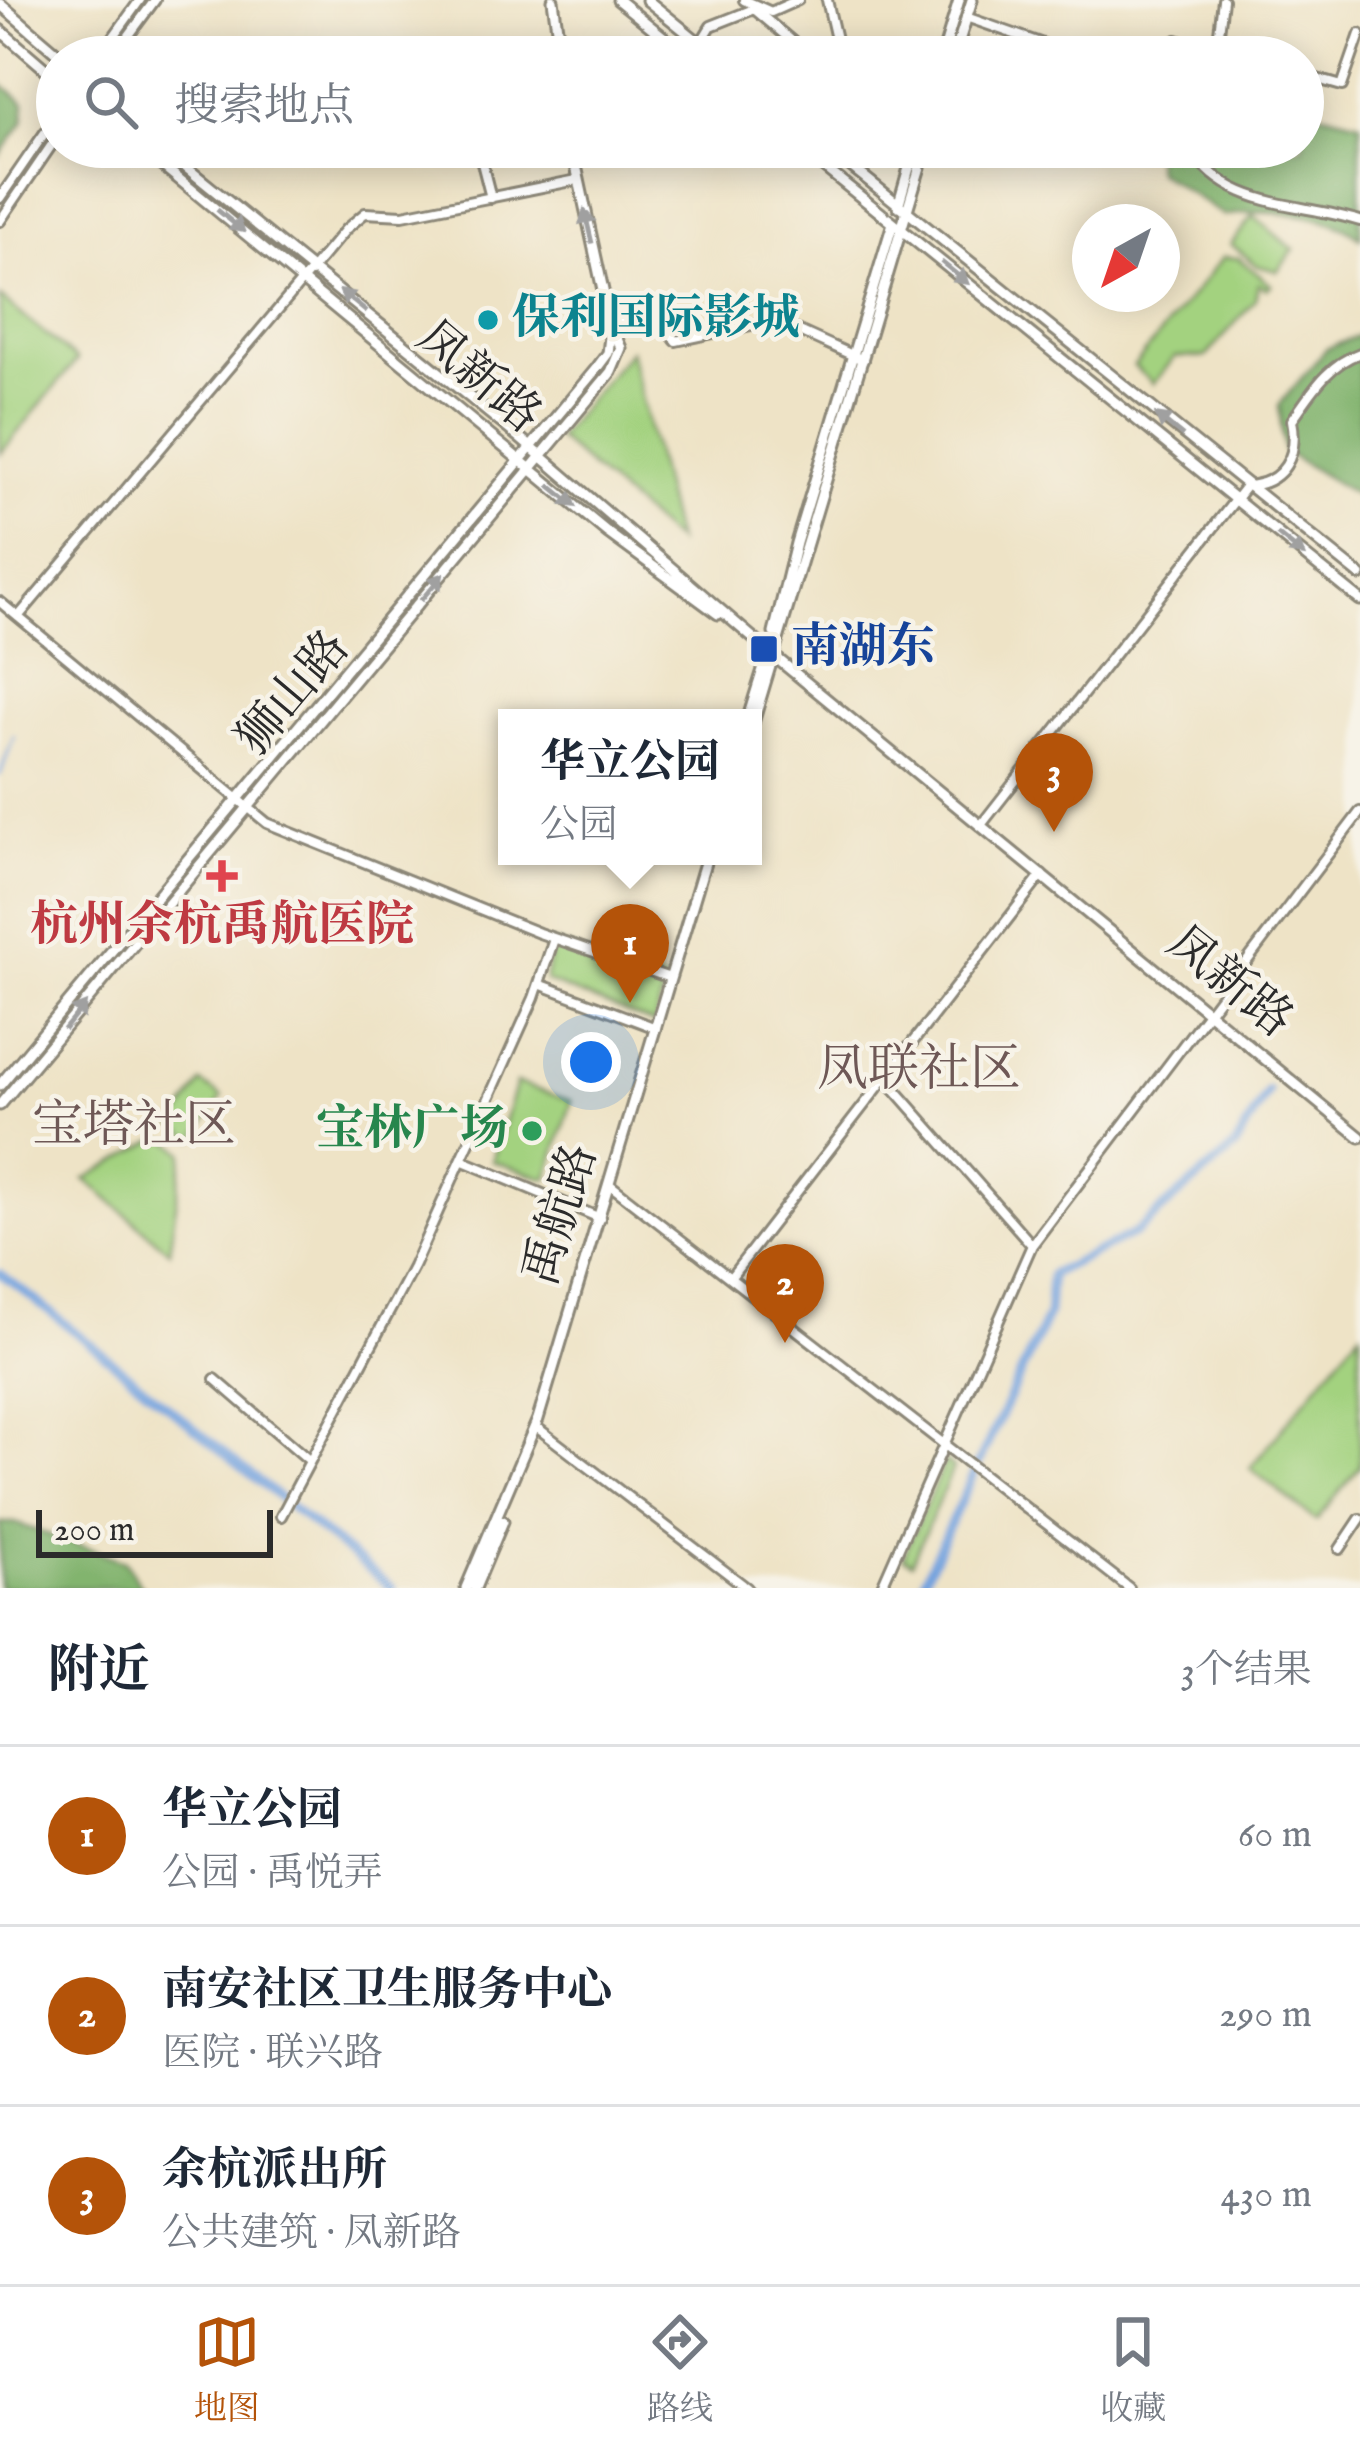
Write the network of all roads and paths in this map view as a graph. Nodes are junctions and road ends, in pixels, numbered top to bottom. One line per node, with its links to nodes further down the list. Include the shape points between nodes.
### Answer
1 (140, 0): 18 (street)
2 (155, 0): 19 (street)
3 (553, 0): 20 (main road)
4 (618, 0): 21 (main road)
5 (647, 0): 22 (main road)
6 (744, 0): 13 (street)
7 (798, 0): 13 (street, via 771,12)
8 (827, 0): 25 (street)
9 (959, 0): 26 (main road)
10 (972, 0): 14 (main road)
11 (1223, 0): 29 (street)
12 (0, 4): 17 (main road)
13 (754, 9): 23 (street); 24 (street)
14 (967, 16): 27 (main road); 28 (street)
15 (0, 30): 30 (main road)
16 (1360, 34): 31 (street, via 1342,86)
17 (37, 36)
18 (114, 36)
19 (128, 36)
20 (558, 36)
21 (662, 36)
22 (690, 36)
23 (705, 36)
24 (786, 36)
25 (835, 36)
26 (948, 36)
27 (961, 36)
28 (1022, 36)
29 (1219, 36)
30 (36, 61)
31 (1324, 81)
32 (36, 146): 44 (street)
33 (36, 168): 47 (street)
34 (166, 168): 51 (main road, 凤新路, one-way to 51)
35 (186, 168): 50 (main road, 凤新路)
36 (483, 168): 45 (street)
37 (575, 168): 43 (main road, 狮山路)
38 (825, 168): 49 (main road)
39 (852, 168): 46 (main road)
40 (911, 168): 46 (main road)
41 (918, 168): 46 (main road)
42 (1204, 168): 48 (street, via 1239,194)
43 (577, 180): 45 (street); 52 (main road, 狮山路, one-way to 43)
44 (0, 198)
45 (491, 198): 50 (street, via 403,215 365,213)
46 (902, 210): 49 (main road); 59 (main road, one-way to 46)
47 (0, 221)
48 (1360, 221)
49 (897, 226): 54 (main road); 60 (main road, one-way to 60)
50 (315, 270): 51 (street); 55 (main road, 凤新路, one-way to 50)
51 (305, 281): 57 (main road, 凤新路); 64 (street)
52 (610, 323): 54 (street, via 655,313 676,341 775,320); 55 (main road, 狮山路, via 608,353); 56 (main road, 狮山路, via 621,348 611,372)
53 (1360, 353): 59 (street, via 1337,362 1292,420 1296,448 1286,467 1265,485)
54 (859, 358): 65 (main road)
55 (531, 447): 56 (main road, 凤新路); 57 (main road, 狮山路)
56 (541, 455): 58 (main road, 狮山路); 65 (main road, 凤新路)
57 (521, 459): 58 (main road, 凤新路); 67 (main road, 狮山路)
58 (530, 469): 65 (main road, 凤新路, one-way to 65); 67 (main road, 狮山路, one-way to 58)
59 (1246, 486): 60 (street); 61 (main road)
60 (1235, 500): 62 (main road, one-way to 62); 69 (street)
61 (1360, 575)
62 (1360, 600)
63 (0, 602): 64 (street)
64 (18, 617): 67 (street)
65 (771, 654): 66 (main road); 69 (main road, 凤新路)
66 (754, 709)
67 (240, 804): 73 (street, via 267,823); 79 (main road, 狮山路); 80 (main road, 狮山路, one-way to 67)
68 (1360, 812): 76 (street)
69 (981, 825): 72 (main road, 凤新路)
70 (707, 865): 74 (main road, 禹航路)
71 (707, 865): 83 (main road, 禹航路)
72 (1042, 875): 76 (main road, 凤新路); 78 (street)
73 (556, 943): 74 (street); 75 (street)
74 (670, 978): 77 (main road, 禹航路)
75 (538, 984): 77 (street); 82 (street)
76 (1208, 1012): 81 (main road, 凤新路); 85 (street)
77 (656, 1028): 83 (main road, 禹航路)
78 (885, 1078): 85 (street); 86 (street)
79 (0, 1085)
80 (0, 1105)
81 (1360, 1136)
82 (461, 1160): 84 (street); 90 (street)
83 (612, 1186): 84 (main road, 禹航路); 86 (street); 88 (main road, 禹航路)
84 (600, 1218): 88 (main road, 禹航路)
85 (1032, 1245): 89 (street)
86 (731, 1277): 89 (street)
87 (215, 1378): 90 (street)
88 (538, 1428): 94 (main road, 禹航路); 95 (main road, 禹航路); 96 (street)
89 (946, 1445): 97 (street); 98 (street)
90 (310, 1462): 91 (street)
91 (281, 1516)
92 (1360, 1519): 93 (street)
93 (1340, 1550)
94 (466, 1588)
95 (475, 1588)
96 (748, 1588)
97 (881, 1588)
98 (1129, 1588)

